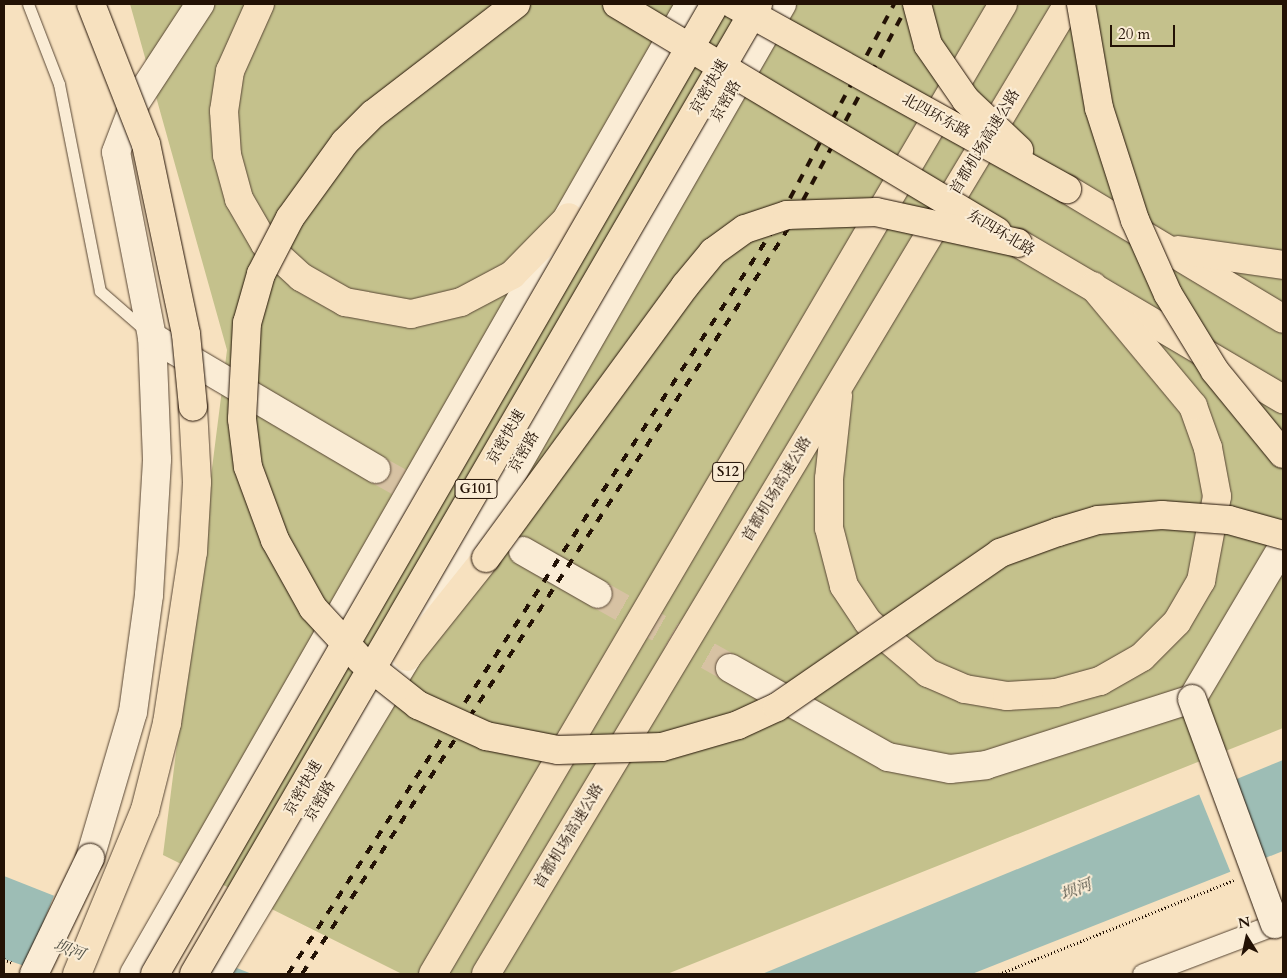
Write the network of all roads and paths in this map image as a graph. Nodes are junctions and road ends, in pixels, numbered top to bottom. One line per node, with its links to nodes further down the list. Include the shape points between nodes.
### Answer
1 (28, 4): 23 (lane, via 60,84 100,291)
2 (92, 4): 39 (highway, bridge, via 146,144 186,334 197,482 183,639 167,723 125,865)
3 (200, 4): 23 (street, via 134,105 116,152)
4 (260, 4): 17 (highway, via 241,39 224,111 227,155 239,199 265,244 301,277 345,302 411,314 461,302 512,275)
5 (516, 4): 28 (highway, bridge, via 373,114 345,142 290,218 260,274 247,323 242,419 248,467 275,540 313,608 361,660 418,706 486,736 558,750 662,747 738,725 777,707 1000,553 1058,532 1098,520 1162,514 1229,520)
6 (617, 4): 18 (highway, 东四环北路, bridge)
7 (690, 4): 17 (street)
8 (715, 4): 41 (highway, G101, bridge)
9 (733, 4): 16 (highway, 北四环东路, bridge)
10 (758, 4): 42 (highway, 京密快速 / G101, bridge)
11 (782, 4): 32 (street, 京密路 / G101)
12 (917, 4): 16 (highway, bridge, via 928,45 966,100)
13 (1003, 4): 44 (highway, S12)
14 (1068, 4): 24 (highway, 首都机场高速公路)
15 (1081, 4): 26 (highway, bridge, via 1107,140 1160,277 1215,371)
16 (1067, 189): 19 (highway, 北四环东路, bridge)
17 (568, 217): 40 (street)
18 (1018, 243): 21 (highway, 东四环北路); 32 (highway, bridge, via 876,212 787,215 745,228 713,252 685,286 486,558)
19 (1162, 247): 20 (highway); 22 (highway)
20 (1283, 265)
21 (1093, 286): 24 (highway, via 1193,406 1208,448 1217,496 1201,581 1177,622 1142,657 1100,681 1056,693 1007,696 965,689 928,673 868,622 844,586 829,528 829,479); 25 (highway, 东四环北路, bridge)
22 (1283, 319)
23 (152, 337): 27 (street); 38 (street, bridge, via 157,459 149,596 133,712 90,858)
24 (840, 386): 37 (highway, 首都机场高速公路)
25 (1283, 399)
26 (1283, 454)
27 (376, 469)
28 (1283, 535)
29 (1283, 546): 34 (street)
30 (522, 551): 31 (street)
31 (598, 594)
32 (406, 657): 43 (street, 京密路 / G101)
33 (730, 668): 34 (street, via 888,757 950,769 986,765 1037,751)
34 (1192, 699): 36 (street, bridge)
35 (1237, 879): 45 (path)
36 (1279, 923): 46 (street)
37 (490, 967)
38 (34, 974)
39 (77, 974)
40 (134, 974)
41 (155, 974)
42 (194, 974)
43 (216, 974)
44 (433, 974)
45 (999, 974)
46 (1143, 974)

